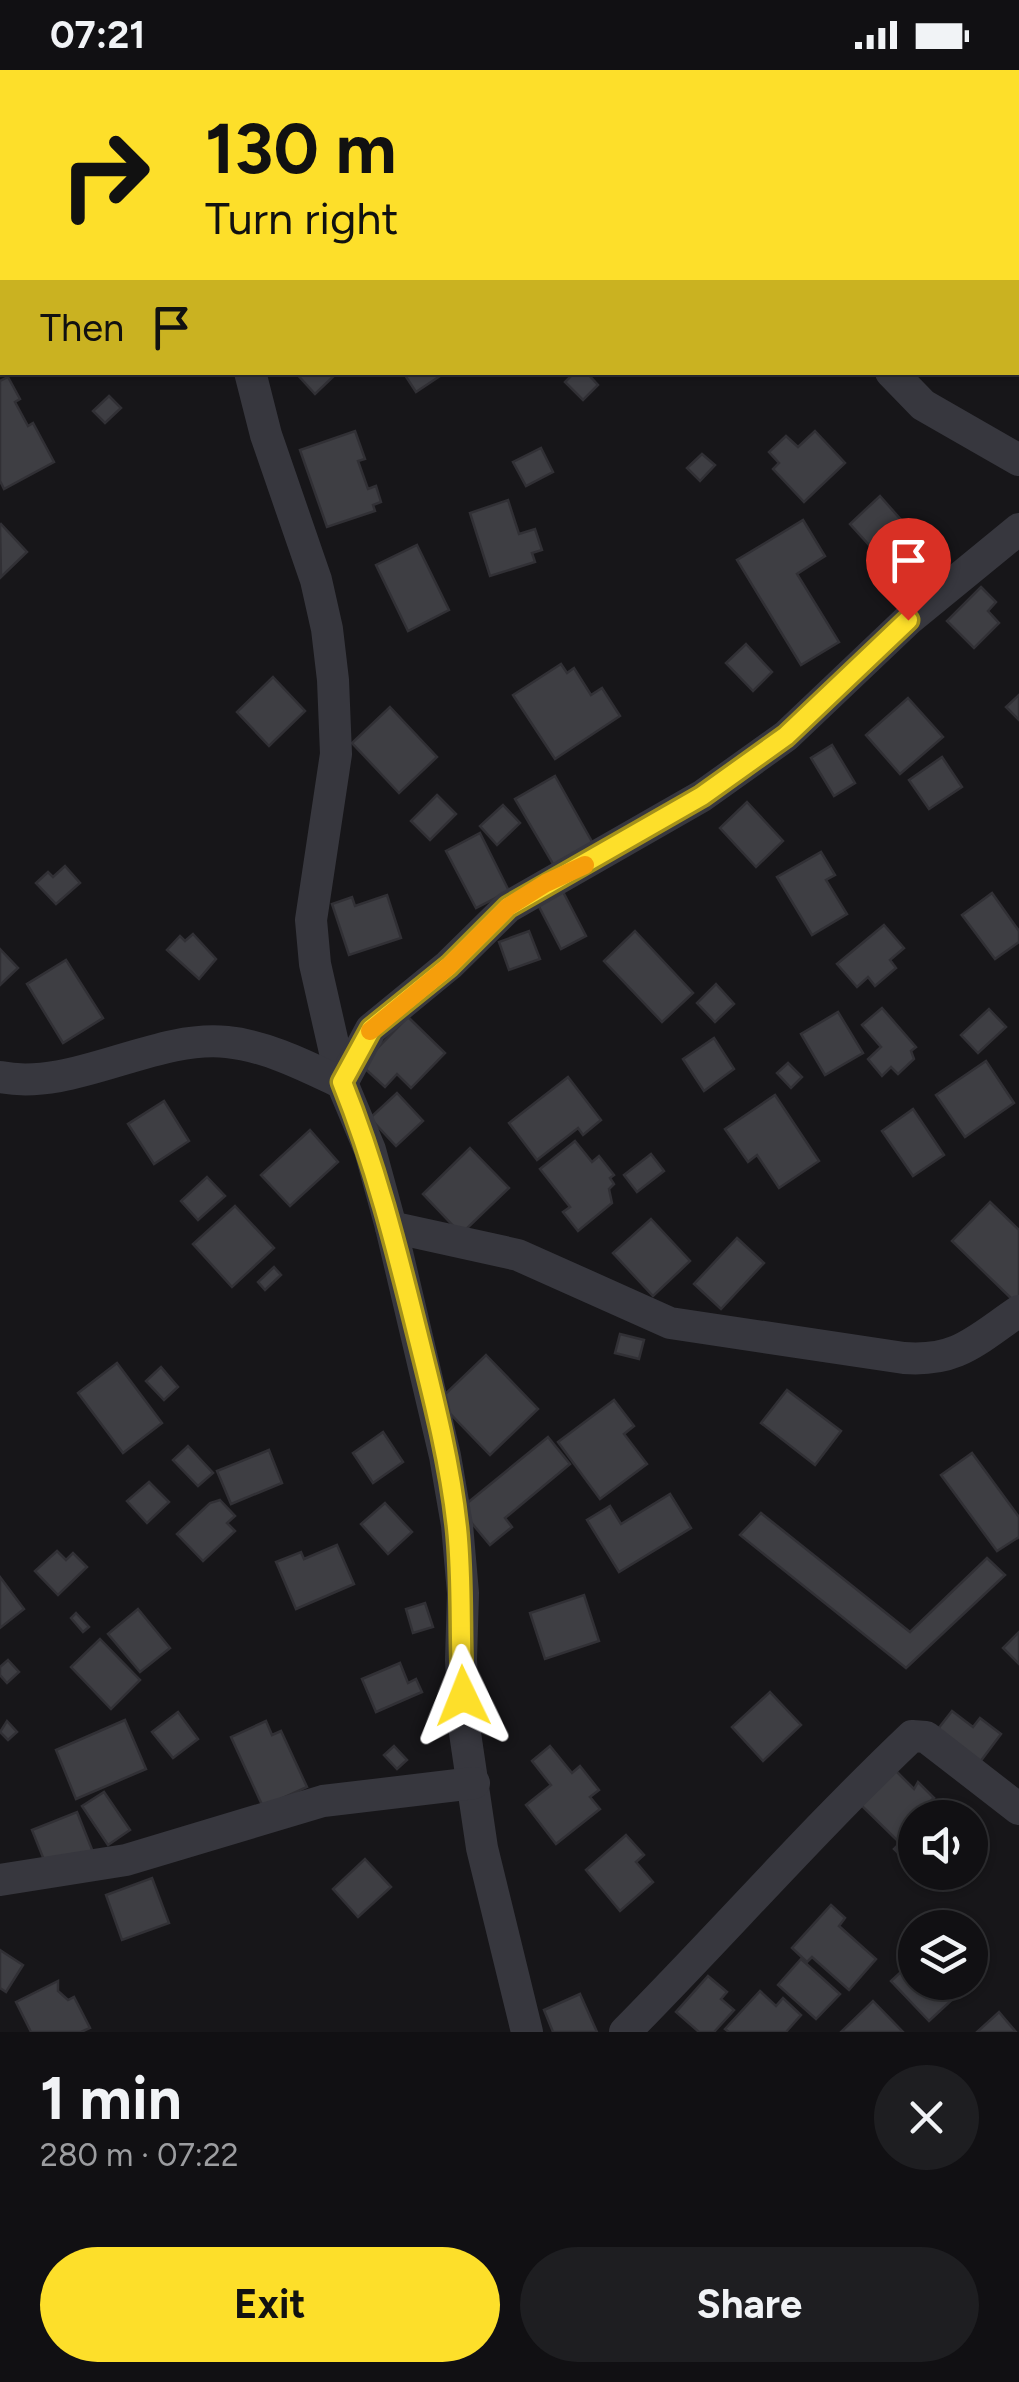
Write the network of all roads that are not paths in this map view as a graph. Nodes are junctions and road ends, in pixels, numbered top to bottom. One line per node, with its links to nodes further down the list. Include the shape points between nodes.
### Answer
1 (251, 375): 6 (street, via 316,580 334,680 336,754 311,920)
2 (894, 375): 3 (street, via 923,405)
3 (1019, 460)
4 (1019, 529): 6 (street, via 908,620 786,736 702,796 508,907 371,1029)
5 (6, 1071): 6 (street, via 55,1076 225,1041 278,1054)
6 (342, 1082): 7 (street)
7 (391, 1226): 8 (street, via 518,1254 670,1323 904,1358 954,1355); 9 (street, via 456,1524 460,1660)
8 (1019, 1311)
9 (474, 1783): 11 (street, via 324,1801 126,1860); 12 (street, via 482,1848)
10 (1019, 1808): 13 (street, via 926,1737 912,1736)
11 (0, 1880)
12 (528, 2032)
13 (625, 2032)

